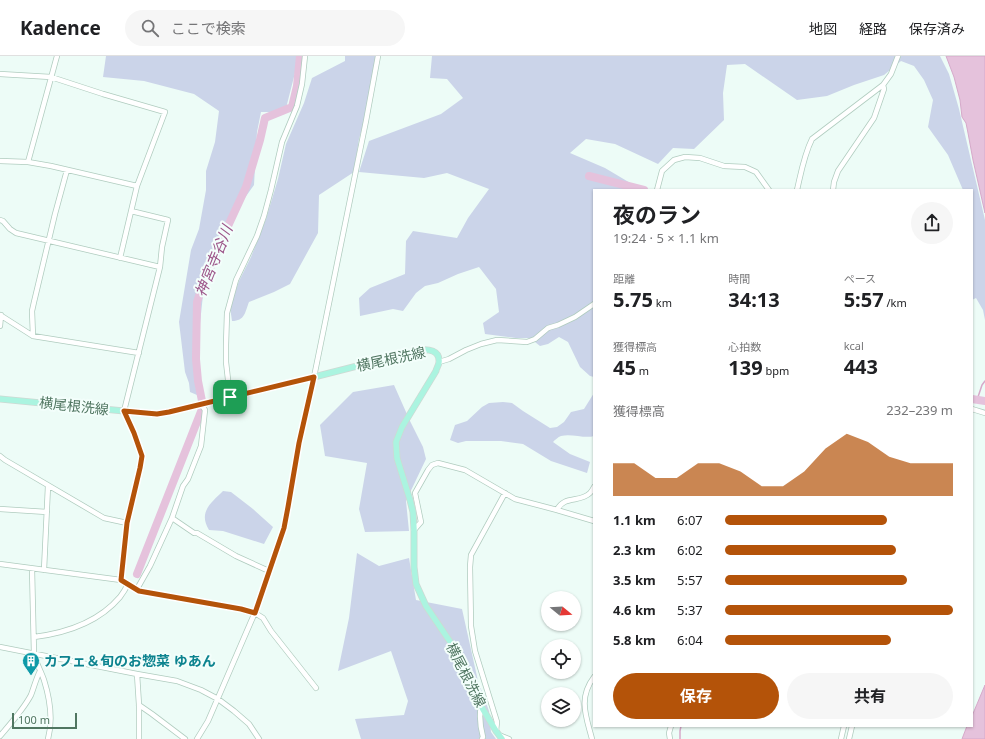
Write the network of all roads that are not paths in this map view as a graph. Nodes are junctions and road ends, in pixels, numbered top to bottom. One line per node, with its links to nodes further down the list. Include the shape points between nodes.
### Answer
1 (57, 56): 6 (street)
2 (304, 56): 28 (street, via 297,106 282,142 264,216 236,280 227,313 226,356)
3 (378, 56): 27 (street)
4 (898, 56): 7 (street)
5 (0, 74): 6 (street)
6 (51, 77): 9 (street); 11 (street, via 165,112)
7 (883, 85): 14 (street, via 812,139); 15 (street, via 884,89 874,118 838,171)
8 (0, 161): 9 (street)
9 (28, 162): 10 (street)
10 (67, 170): 11 (street); 18 (street)
11 (137, 186): 16 (street)
12 (657, 189): 13 (street, via 662,171 674,160 700,158 724,166 745,167 756,172)
13 (768, 189)
14 (798, 189)
15 (833, 189)
16 (131, 211): 19 (street); 20 (street, via 168,220)
17 (0, 220): 18 (street, via 16,233)
18 (49, 241): 19 (street); 24 (street, via 33,306)
19 (120, 258): 20 (street)
20 (160, 267): 25 (street)
21 (593, 305): 26 (street, via 575,318 548,328 535,340 497,340)
22 (0, 315): 23 (street); 24 (street)
23 (0, 326)
24 (33, 336): 25 (street)
25 (139, 353): 32 (street)
26 (439, 362): 27 (main road, 横尾根洗線, via 437,355 428,349); 44 (main road, 横尾根洗線, via 396,442 397,458 410,500)
27 (314, 377): 28 (main road, 横尾根洗線); 48 (street, via 284,528)
28 (230, 397): 30 (main road, 横尾根洗線)
29 (0, 399): 32 (main road, 横尾根洗線)
30 (201, 404): 32 (main road, 横尾根洗線, via 157,414); 41 (street, via 205,410 201,446)
31 (973, 409): 33 (street)
32 (124, 411): 43 (street, via 142,456)
33 (985, 413)
34 (0, 456): 35 (street)
35 (48, 486): 40 (street); 43 (street, via 104,518)
36 (593, 488): 39 (street, via 583,497 562,503)
37 (505, 493): 39 (street, via 515,499); 44 (street, via 465,470 438,463 432,465 415,493 420,522); 66 (street, via 471,555 470,567 475,651)
38 (0, 509): 40 (street)
39 (556, 510): 42 (street)
40 (46, 512): 47 (street)
41 (172, 518): 48 (street, via 236,556); 51 (street)
42 (593, 521)
43 (127, 523): 49 (street)
44 (414, 530): 62 (main road, 横尾根洗線, via 416,584 426,606 464,667)
45 (0, 564): 46 (street)
46 (32, 569): 47 (street); 53 (street)
47 (44, 570): 49 (street)
48 (269, 571): 52 (street)
49 (121, 580): 50 (street)
50 (128, 584): 51 (street); 53 (street, via 121,596 95,618 65,632)
51 (137, 589): 52 (street)
52 (255, 613): 59 (street, via 263,618); 60 (street)
53 (34, 637): 55 (street)
54 (0, 647): 55 (street)
55 (34, 654): 56 (street); 57 (street)
56 (40, 671): 67 (street, via 28,700); 68 (street, via 50,708 51,724)
57 (137, 674): 60 (street, via 177,681); 61 (street)
58 (593, 679): 75 (street, via 584,703)
59 (316, 688)
60 (218, 699): 71 (street); 72 (street, via 248,724)
61 (139, 705): 69 (street); 70 (street)
62 (481, 706): 66 (main road, 横尾根洗線); 73 (street)
63 (671, 727): 76 (street)
64 (844, 727): 77 (street)
65 (852, 727): 78 (street)
66 (499, 735): 74 (street)
67 (0, 736)
68 (48, 739)
69 (139, 739)
70 (185, 739)
71 (197, 739)
72 (259, 739)
73 (482, 739)
74 (509, 739)
75 (592, 739)
76 (670, 739)
77 (840, 739)
78 (849, 739)

